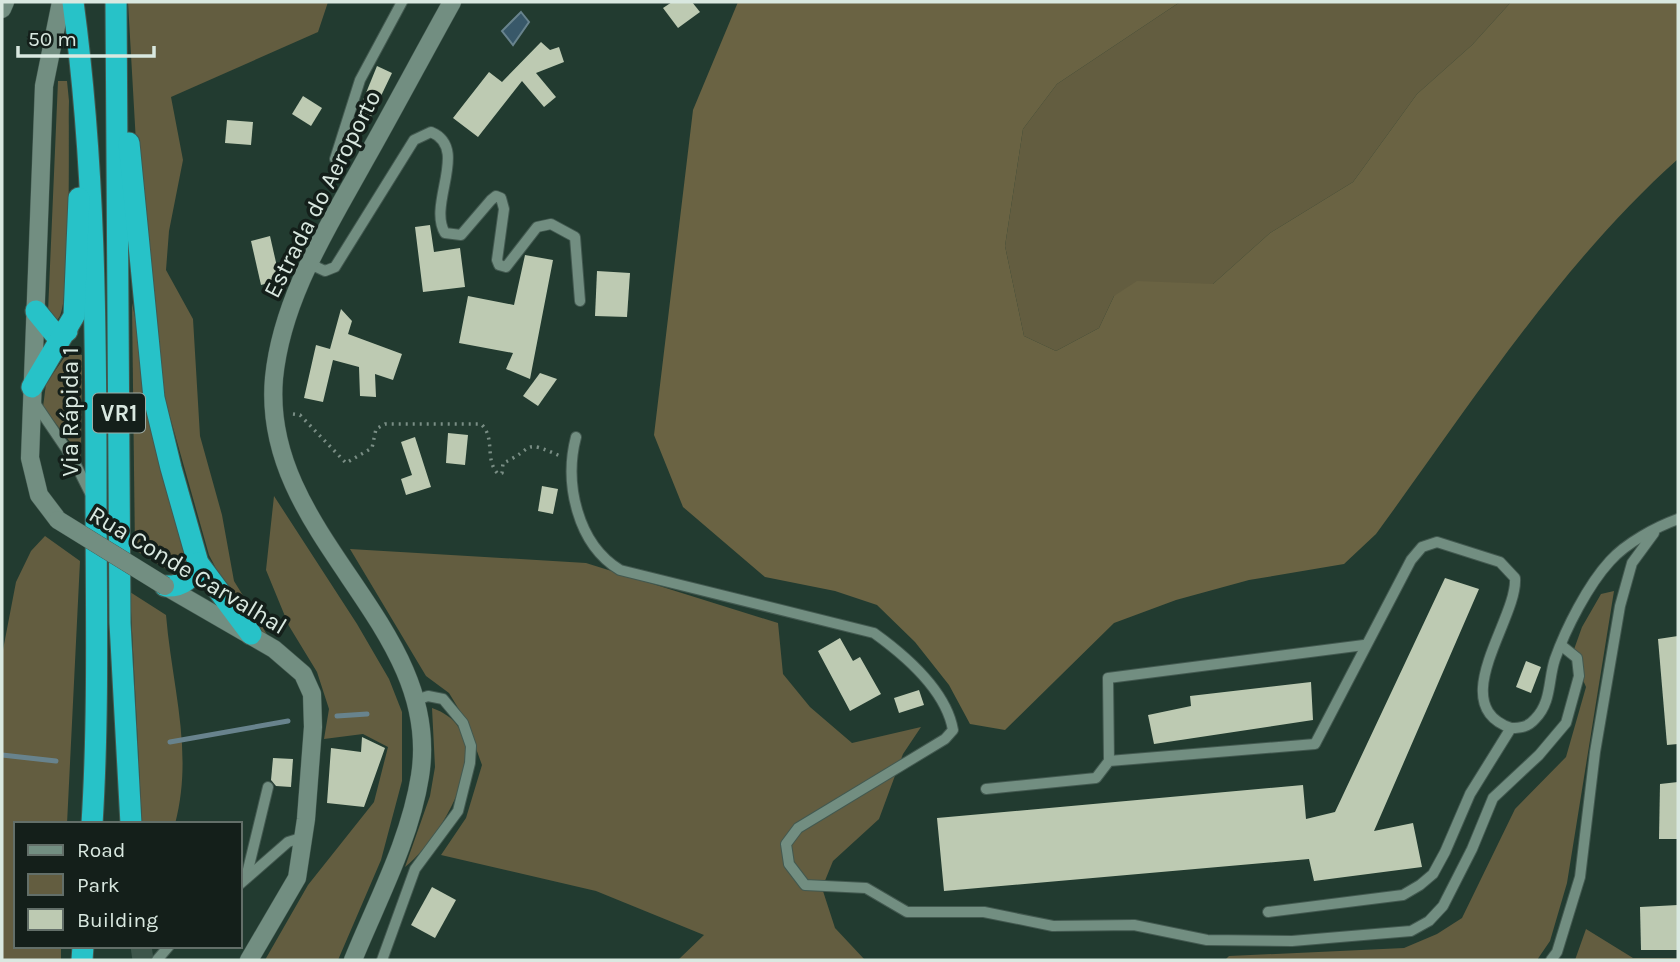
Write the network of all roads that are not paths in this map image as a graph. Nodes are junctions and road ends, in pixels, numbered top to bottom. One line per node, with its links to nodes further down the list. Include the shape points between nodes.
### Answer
1 (5, 2): 7 (main road)
2 (61, 2): 13 (main road, Rua Conde Carvalhal, via 44,86)
3 (72, 2): 9 (highway, Via Rápida 1 / VR1)
4 (116, 2): 8 (highway, Via Rápida 1 / VR1)
5 (402, 2): 10 (lane, via 360,80)
6 (452, 2): 11 (main road, Estrada do Aeroporto)
7 (2, 9)
8 (116, 58): 20 (highway, via 154,398); 31 (highway, Via Rápida 1 / VR1, via 120,623)
9 (83, 81): 14 (highway, via 77,297); 17 (highway, Via Rápida 1 / VR1, via 96,273)
10 (335, 159)
11 (310, 264): 12 (lane, via 325,271 335,267 414,140 431,132 439,135 448,150 439,216 445,233 461,235 496,196 504,209 499,265 506,267 543,223 572,234 577,241); 25 (main road, Estrada do Aeroporto, via 290,305 279,346 274,402 279,443 300,503 397,650)
12 (580, 302)
13 (36, 311): 14 (highway, via 54,332); 15 (main road, Rua Conde Carvalhal)
14 (67, 331): 15 (highway)
15 (32, 392): 17 (lane, via 83,476); 21 (main road, Rua Conde Carvalhal, bridge, via 30,466 40,498 58,520)
16 (576, 437): 24 (lane, via 570,460 583,529 608,563 620,570 874,633 897,649 944,703 953,730 946,738 798,828 786,844 789,864 806,885 866,888 907,912 984,912 1053,926 1135,925 1207,940 1250,942 1419,928 1443,906 1493,798 1566,723 1579,676 1577,657)
17 (96, 508): 30 (highway, Via Rápida 1 / VR1)
18 (1678, 519): 19 (lane)
19 (1660, 525): 24 (lane, via 1611,560 1583,600); 38 (lane, via 1632,563 1620,606 1580,877)
20 (198, 563): 21 (highway, via 184,583); 22 (highway)
21 (165, 586): 22 (main road, Rua Conde Carvalhal)
22 (251, 634): 32 (main road, Rua Conde Carvalhal, via 293,663 312,695)
23 (1364, 645): 26 (lane, via 1422,547 1437,542 1500,562 1515,578 1516,589 1484,669 1483,696 1495,719); 27 (lane, via 1315,744); 27 (lane, via 1108,678)
24 (1562, 646): 26 (lane, via 1550,692 1536,718 1522,728)
25 (416, 700): 36 (main road, Estrada do Aeroporto, via 420,775 408,824); 37 (lane, via 428,696 443,699 463,723 471,746 470,763 458,811 415,869)
26 (1511, 728): 34 (lane, via 1470,794 1446,852 1420,885 1403,895)
27 (1109, 761): 29 (lane, via 1096,778)
28 (268, 787): 33 (lane)
29 (986, 789)
30 (92, 822)
31 (131, 822)
32 (304, 837): 33 (lane, via 288,842); 35 (main road, Rua Conde Carvalhal, via 297,878)
33 (243, 881)
34 (1268, 912)
35 (249, 960)
36 (353, 960)
37 (382, 960)
38 (1551, 960)

